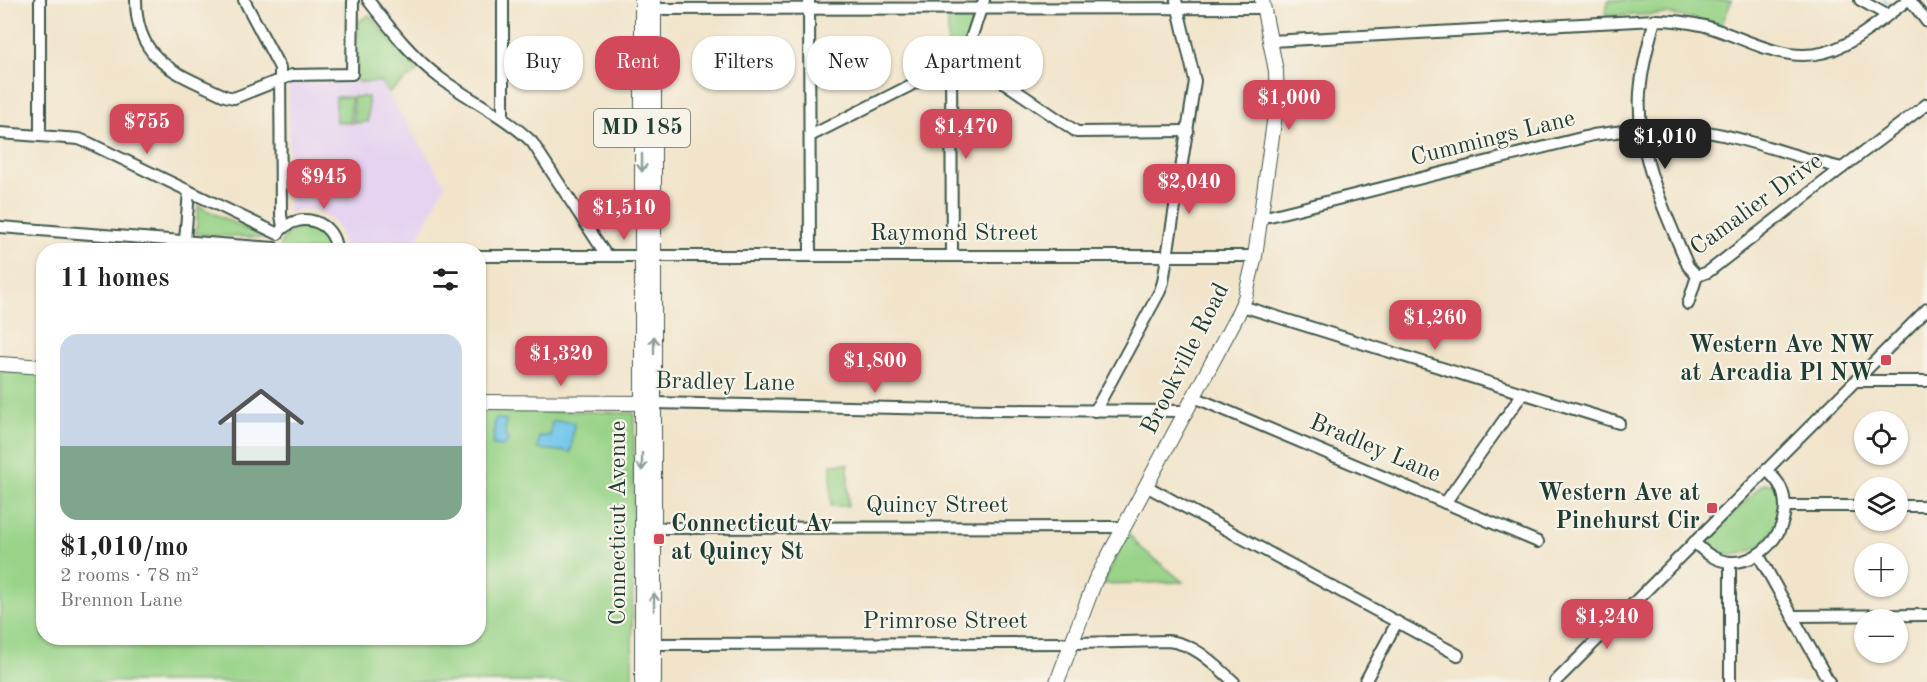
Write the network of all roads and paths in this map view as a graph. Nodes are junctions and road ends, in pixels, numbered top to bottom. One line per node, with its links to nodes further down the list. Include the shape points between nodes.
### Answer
1 (40, 0): 30 (street)
2 (136, 0): 21 (street, via 142,38 172,71 230,97)
3 (244, 0): 21 (street, via 280,68)
4 (353, 0): 16 (street)
5 (503, 0): 26 (street)
6 (1860, 0): 15 (street)
7 (1909, 0): 15 (street); 18 (street)
8 (370, 3): 16 (street); 26 (street, via 413,55 440,78)
9 (648, 4): 10 (street); 42 (main road, Connecticut Avenue / MD 185)
10 (809, 4): 11 (street); 31 (street)
11 (952, 4): 12 (street)
12 (983, 4): 13 (street); 19 (street)
13 (1177, 4): 14 (street); 28 (street, via 1195,81)
14 (1263, 4): 20 (main road, Brookville Road)
15 (1887, 15): 17 (street, via 1843,45 1824,53 1797,55 1774,52 1706,27)
16 (353, 16): 21 (street, via 352,74)
17 (1655, 20): 20 (street); 27 (street, via 1642,73)
18 (1927, 22)
19 (972, 36)
20 (1271, 41): 34 (main road, Brookville Road, via 1277,101)
21 (280, 78): 36 (street)
22 (903, 89): 31 (street)
23 (951, 90): 44 (street)
24 (1015, 90): 28 (street, via 1077,132)
25 (1927, 104): 32 (street)
26 (503, 118): 41 (street, via 537,149)
27 (1642, 129): 32 (street, Cummings Lane, via 1683,129 1730,136); 34 (street, Cummings Lane, via 1593,135); 48 (street, via 1653,181 1688,266)
28 (1188, 131): 45 (street)
29 (0, 133): 30 (street)
30 (40, 136): 33 (street, via 89,143)
31 (810, 136): 43 (street)
32 (1842, 168): 48 (street, Camalier Drive, via 1708,272)
33 (189, 191): 36 (street); 37 (street)
34 (1262, 216): 47 (main road, Brookville Road)
35 (0, 227): 37 (street)
36 (281, 231): 39 (street); 40 (street, via 291,222 310,220 327,229)
37 (185, 241): 38 (street)
38 (207, 243)
39 (276, 243)
40 (334, 243)
41 (606, 255): 42 (street, Raymond Street); 46 (street, Raymond Street)
42 (648, 255): 43 (street, Raymond Street); 59 (main road, Connecticut Avenue / MD 185)
43 (810, 255): 44 (street, Raymond Street)
44 (952, 255): 45 (street, Raymond Street)
45 (1168, 255): 47 (street, Raymond Street); 60 (street, via 1160,291)
46 (486, 256)
47 (1255, 256): 50 (main road, Brookville Road)
48 (1697, 276): 49 (street)
49 (1688, 304)
50 (1242, 306): 56 (street); 57 (main road, Brookville Road)
51 (1927, 309): 54 (street)
52 (0, 364): 53 (main road)
53 (36, 366)
54 (1856, 381): 55 (street); 63 (street)
55 (1927, 381)
56 (1523, 393): 62 (street); 65 (street)
57 (1194, 397): 61 (main road, Brookville Road); 65 (street, Bradley Lane)
58 (486, 402): 59 (main road, Bradley Lane)
59 (648, 403): 60 (street, Bradley Lane); 71 (main road, Connecticut Avenue / MD 185)
60 (1095, 411): 61 (street, Bradley Lane)
61 (1186, 411): 64 (main road, Brookville Road)
62 (1619, 423)
63 (1766, 470): 66 (street, via 1781,488); 73 (street)
64 (1146, 486): 70 (main road, Brookville Road); 78 (street)
65 (1445, 503): 72 (street, Bradley Lane)
66 (1786, 506): 67 (street); 74 (street, via 1776,536)
67 (1854, 506)
68 (1908, 506): 69 (street)
69 (1927, 506)
70 (1123, 527): 71 (street, Quincy Street); 79 (main road, Brookville Road, via 1091,590)
71 (648, 528): 80 (main road, Connecticut Avenue / MD 185)
72 (1538, 542)
73 (1694, 542): 75 (street, via 1708,555); 87 (street)
74 (1758, 554): 75 (street); 77 (street)
75 (1730, 562): 88 (street)
76 (1927, 615): 77 (street)
77 (1792, 616): 89 (street)
78 (1397, 622): 81 (street); 86 (street)
79 (1071, 643): 80 (street, Primrose Street); 84 (main road, Brookville Road); 85 (street, Primrose Street, via 1177,642 1194,648)
80 (648, 644): 82 (main road, Connecticut Avenue / MD 185); 83 (main road, Connecticut Avenue / MD 185)
81 (1458, 655)
82 (642, 682)
83 (654, 682)
84 (1057, 682)
85 (1234, 682)
86 (1365, 682)
87 (1555, 682)
88 (1730, 682)
89 (1829, 682)

